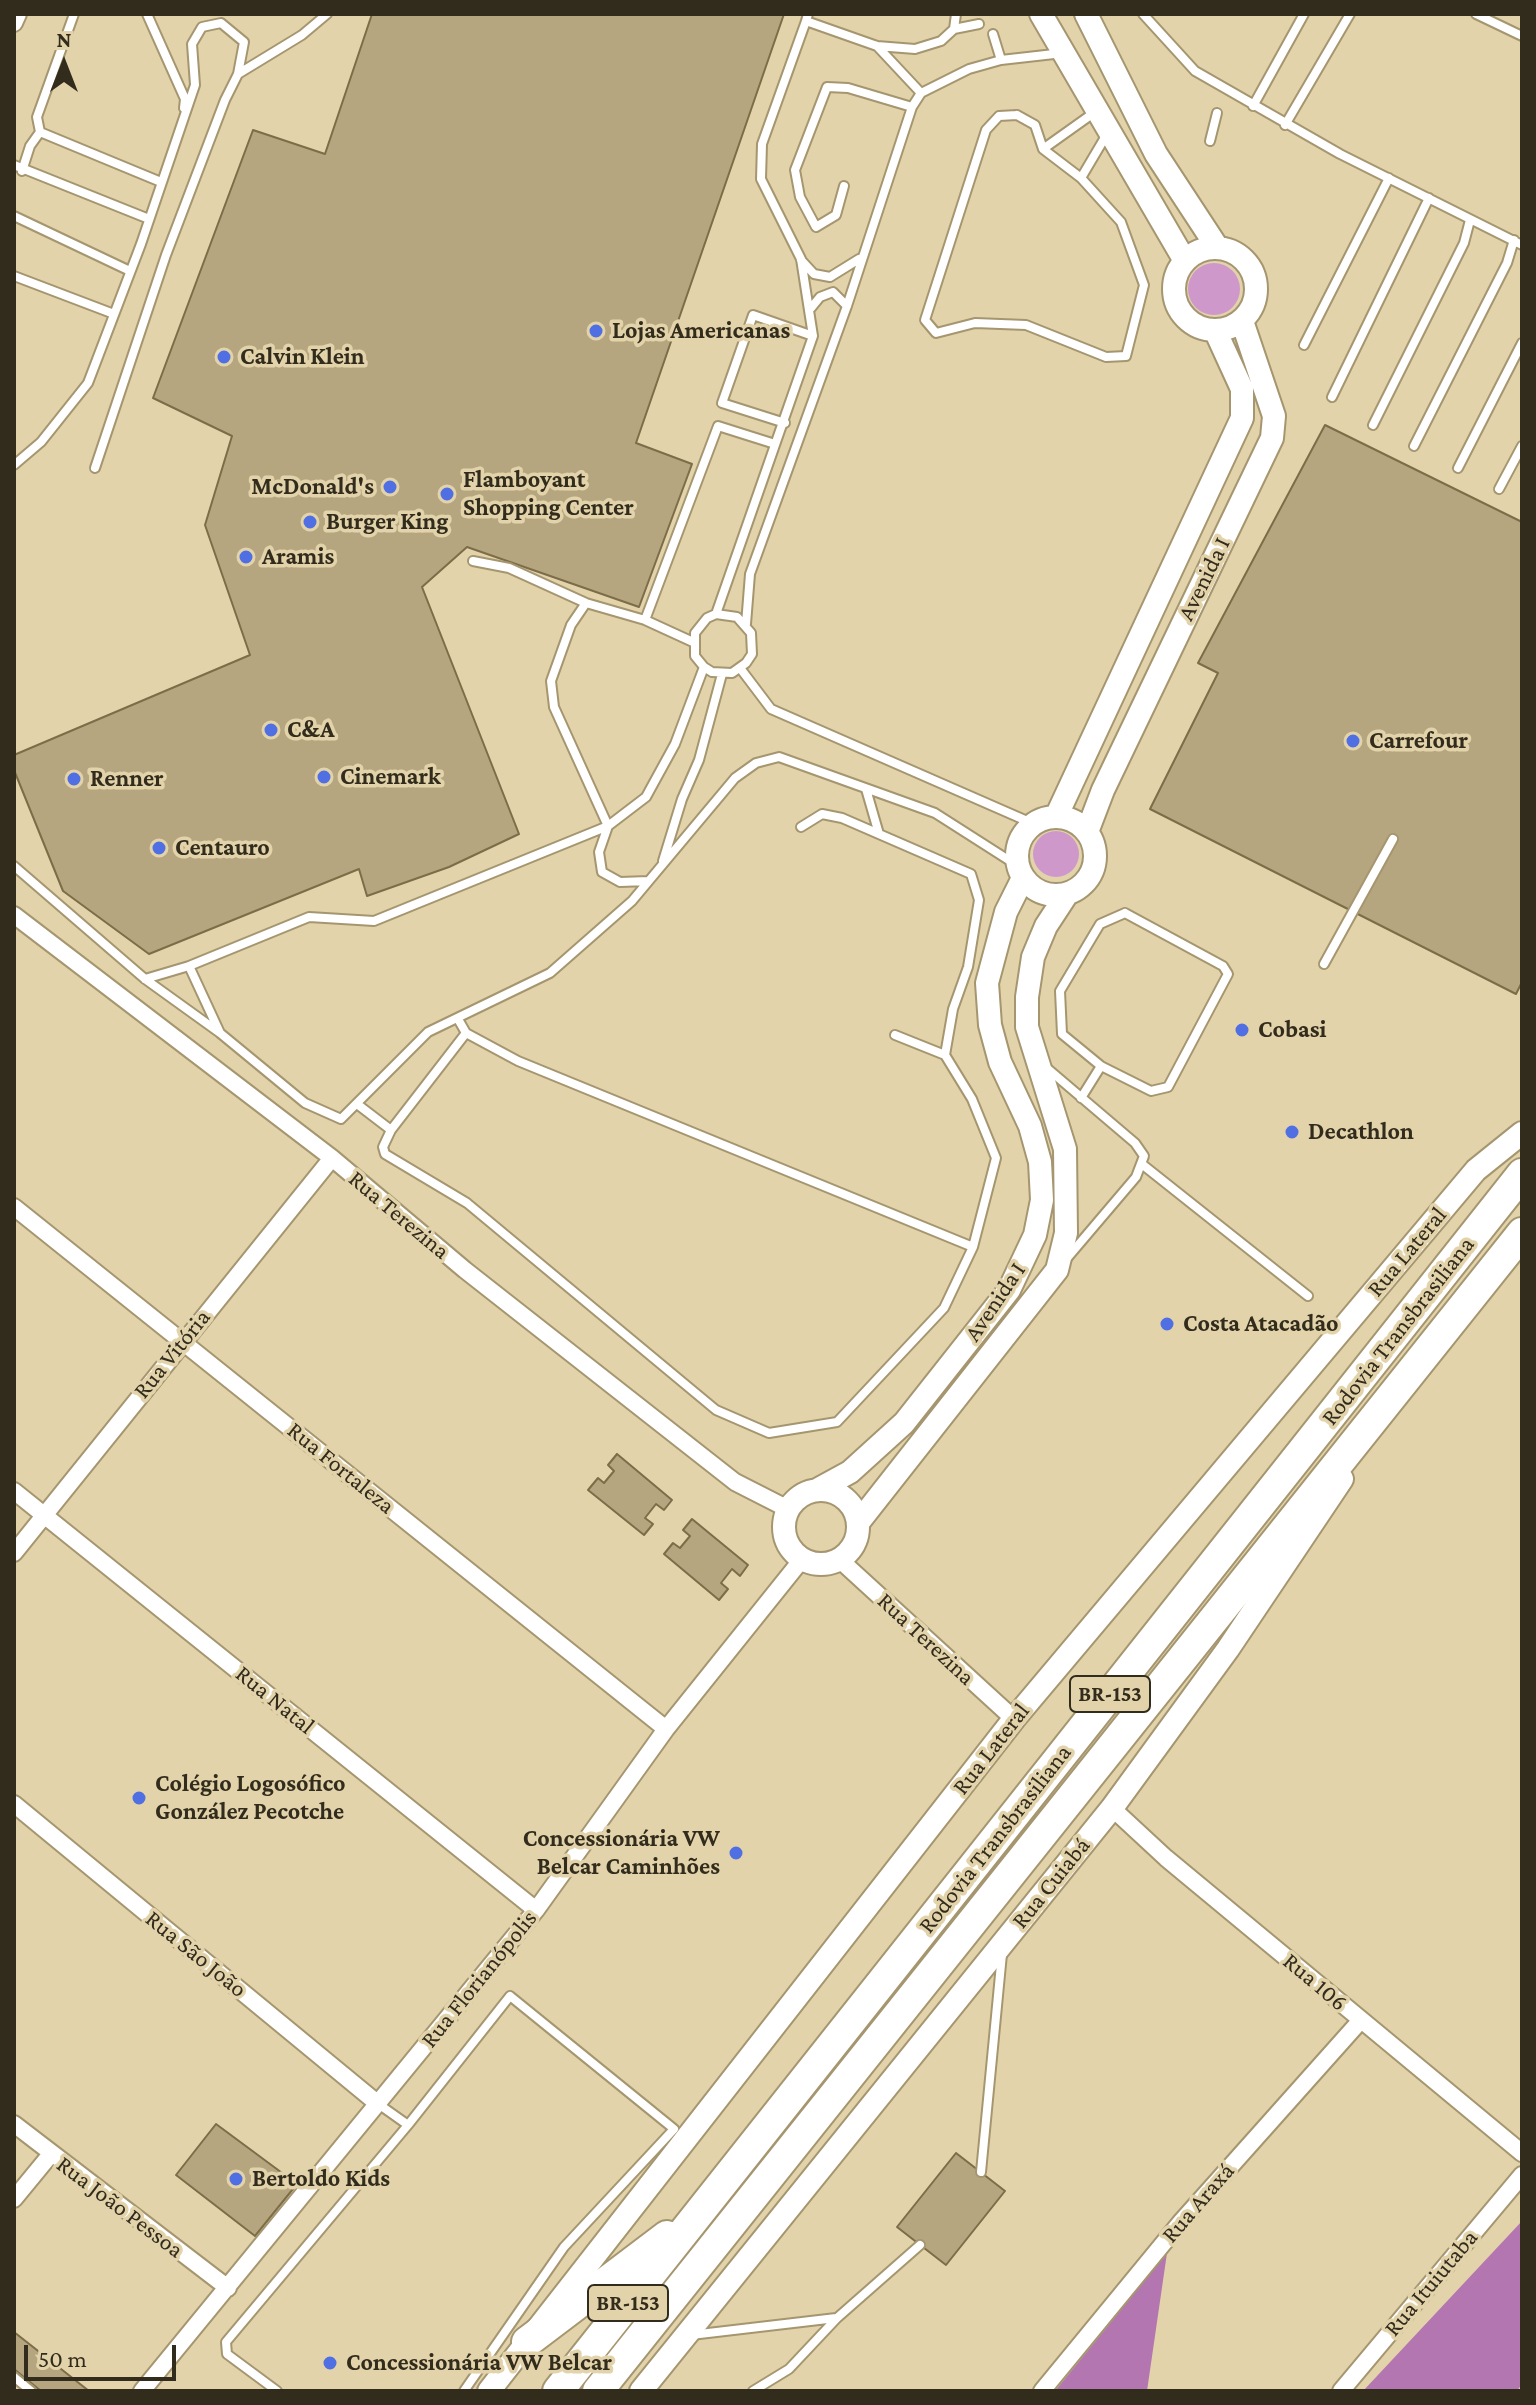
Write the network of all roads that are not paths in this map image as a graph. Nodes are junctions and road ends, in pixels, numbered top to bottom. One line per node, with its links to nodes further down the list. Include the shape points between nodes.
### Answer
1 (18, 14): 13 (street)
2 (74, 14): 28 (lane, via 37,117)
3 (327, 14): 21 (lane)
4 (956, 14): 15 (lane)
5 (1041, 14): 19 (street)
6 (1086, 14): 43 (street, via 1156,154)
7 (1143, 14): 23 (lane, via 1195,71)
8 (1304, 14): 23 (lane)
9 (1350, 14): 27 (lane)
10 (1476, 14): 17 (lane)
11 (144, 15): 29 (lane, via 185,99)
12 (807, 18): 18 (lane); 45 (lane, via 762,144 761,179)
13 (14, 23)
14 (979, 24): 15 (lane)
15 (954, 29): 18 (lane, via 928,47)
16 (993, 34): 20 (lane)
17 (1522, 36)
18 (877, 46): 22 (lane)
19 (1063, 53): 20 (lane); 25 (street)
20 (1001, 60): 22 (lane)
21 (238, 74): 29 (lane, via 244,42 221,23 202,27 192,44 195,85); 64 (lane, via 166,255)
22 (921, 93): 24 (lane)
23 (1253, 106): 27 (lane)
24 (912, 107): 37 (lane, via 827,87 795,170 800,197 816,227 836,215); 44 (lane)
25 (1096, 111): 30 (street); 32 (lane)
26 (1217, 113): 31 (lane)
27 (1285, 125): 35 (lane)
28 (40, 132): 33 (lane); 36 (lane)
29 (180, 132): 36 (lane)
30 (1108, 133): 34 (lane); 46 (street)
31 (1210, 141)
32 (1043, 149): 34 (lane); 34 (lane, via 1035,125 1017,115 999,116 986,130 925,320 928,329 936,333 975,323 1026,325 1106,357 1126,356 1144,285 1121,222)
33 (18, 168): 40 (lane)
34 (1081, 178)
35 (1389, 178): 38 (lane); 56 (lane)
36 (161, 182): 40 (lane)
37 (844, 186)
38 (1429, 198): 41 (lane); 57 (lane)
39 (14, 216): 47 (lane)
40 (149, 219): 47 (lane)
41 (1470, 220): 42 (lane); 59 (lane, via 1464,243)
42 (1518, 243): 61 (lane)
43 (1217, 247): 46 (street); 52 (street, via 1243,258 1256,283 1252,310)
44 (861, 257): 45 (lane, via 830,277 814,274); 49 (lane)
45 (801, 259): 50 (lane)
46 (1185, 261): 53 (street, via 1176,276 1176,302 1191,322)
47 (130, 271): 51 (lane)
48 (14, 276): 51 (lane)
49 (847, 306): 50 (lane, via 833,292); 71 (lane, via 750,574)
50 (811, 308): 54 (lane)
51 (114, 314): 63 (lane, via 88,383 41,442)
52 (1242, 321): 53 (street); 81 (street, Avenida I, via 1274,416 1272,438)
53 (1215, 330): 77 (street, Avenida I, via 1242,389 1242,418)
54 (813, 336): 58 (lane); 58 (lane, via 753,315 722,403)
55 (1522, 343): 65 (lane)
56 (1304, 345)
57 (1332, 397)
58 (785, 423): 60 (lane)
59 (1373, 425)
60 (775, 444): 69 (lane); 70 (lane, via 718,426)
61 (1414, 446)
62 (1522, 446): 66 (lane)
63 (14, 465)
64 (95, 468)
65 (1458, 468)
66 (1499, 489)
67 (473, 561): 68 (lane, via 509,568)
68 (586, 603): 70 (lane); 79 (lane, via 571,625 551,681 554,707)
69 (716, 614): 71 (lane); 72 (lane, via 700,624)
70 (645, 620): 72 (lane)
71 (746, 624): 74 (lane, via 752,654)
72 (693, 642): 73 (lane)
73 (704, 667): 75 (lane); 79 (lane, via 675,744 646,797)
74 (740, 668): 75 (lane); 78 (lane, via 771,709)
75 (722, 674): 84 (lane, via 699,760)
76 (866, 789): 82 (lane); 84 (lane, via 779,757 756,763 735,778); 86 (lane, via 935,813)
77 (1056, 817): 78 (street); 81 (street)
78 (1034, 824): 86 (street, via 1019,842)
79 (608, 826): 87 (lane, via 599,852 602,872 620,882); 91 (lane, via 374,921 309,917)
80 (801, 827): 82 (lane, via 822,814)
81 (1087, 832): 88 (street, via 1095,855 1093,868 1088,879)
82 (879, 834): 97 (lane, via 971,874 979,900)
83 (1393, 839): 90 (lane)
84 (661, 865): 87 (lane)
85 (14, 866): 92 (lane)
86 (1021, 872): 88 (street, via 1042,893); 114 (street, Avenida I, via 987,983 1000,1062 1030,1126 1040,1162 1042,1200 1035,1235 1009,1290 904,1423 850,1472)
87 (648, 881): 93 (lane, via 550,973)
88 (1067, 894): 98 (street, Avenida I, via 1033,957 1027,1027)
89 (14, 915): 104 (street, Rua Terezina)
90 (1324, 964)
91 (189, 966): 92 (lane); 94 (lane)
92 (145, 979): 94 (lane)
93 (458, 1019): 95 (lane); 101 (lane, via 428,1032)
94 (220, 1033): 101 (lane, via 316,1110 341,1119)
95 (466, 1033): 102 (lane); 109 (lane, via 518,1061)
96 (895, 1035): 97 (lane)
97 (945, 1055): 109 (lane, via 972,1099 996,1158)
98 (1038, 1062): 100 (lane); 110 (street, Avenida I, via 1065,1149 1066,1233)
99 (1101, 1066): 99 (lane, via 1062,1034 1060,991 1100,924 1125,913 1223,966 1228,974 1168,1087 1151,1091); 100 (lane)
100 (1081, 1098): 105 (lane, via 1135,1143 1144,1156)
101 (357, 1104): 102 (lane)
102 (391, 1130): 109 (lane, via 385,1154 467,1203 716,1410 769,1433 837,1422 944,1308)
103 (1522, 1133): 122 (street, Rua Lateral, via 1476,1170)
104 (332, 1158): 112 (street, Rua Vitória); 116 (street, Rua Terezina, via 735,1482)
105 (1143, 1165): 110 (lane); 111 (lane)
106 (1522, 1174): 137 (highway, Rodovia Transbrasiliana / BR-153)
107 (14, 1207): 112 (street, Rua Fortaleza)
108 (1522, 1233): 113 (highway, Rodovia Transbrasiliana / BR-153)
109 (973, 1247)
110 (1057, 1270): 118 (street, Avenida I)
111 (1308, 1296)
112 (182, 1342): 117 (street, Rua Vitória); 123 (street, Rua Fortaleza)
113 (1428, 1350): 125 (street, Rua Cuiabá, via 1228,1649); 150 (highway, Rodovia Transbrasiliana / BR-153)
114 (817, 1490): 116 (street); 118 (street, via 849,1502)
115 (14, 1491): 117 (street, Rua Natal)
116 (788, 1509): 120 (street, via 786,1536)
117 (44, 1514): 119 (street, Rua Vitória); 126 (street, Rua Natal)
118 (858, 1523): 121 (street, via 856,1542)
119 (14, 1553)
120 (803, 1558): 121 (street, via 821,1563); 123 (street, Rua Florianópolis)
121 (839, 1559): 122 (street, Rua Terezina)
122 (1014, 1719): 142 (street, Rua Lateral)
123 (666, 1729): 126 (street, Rua Florianópolis)
124 (14, 1804): 129 (street, Rua São João)
125 (1112, 1808): 127 (street, Rua Cuiabá); 128 (street, Rua 106)
126 (536, 1910): 129 (street, Rua Florianópolis)
127 (1002, 1943): 134 (lane); 141 (street, Rua Cuiabá)
128 (1361, 2020): 132 (street, Rua 106); 153 (street, Rua Araxá, via 1180,2223)
129 (377, 2103): 131 (lane); 139 (street, Rua Florianópolis)
130 (14, 2124): 133 (street, Rua João Pessoa)
131 (408, 2125): 146 (lane, via 226,2342 227,2354); 147 (lane, via 510,1996 674,2129 564,2247)
132 (1522, 2153)
133 (51, 2154): 136 (street); 139 (street, Rua João Pessoa)
134 (981, 2172)
135 (1522, 2175): 154 (street, Rua Ituiutaba)
136 (14, 2199)
137 (698, 2214): 142 (highway); 149 (highway, Rodovia Transbrasiliana / BR-153)
138 (920, 2245): 140 (lane)
139 (228, 2288): 145 (street, Rua Florianópolis)
140 (837, 2318): 141 (lane); 152 (lane, via 789,2369)
141 (686, 2336): 151 (street, Rua Cuiabá)
142 (527, 2342): 148 (street, Rua Lateral)
143 (14, 2377): 144 (lane)
144 (31, 2391)
145 (142, 2391)
146 (277, 2391)
147 (464, 2391)
148 (489, 2391)
149 (558, 2391)
150 (598, 2391)
151 (641, 2391)
152 (753, 2391)
153 (1042, 2391)
154 (1341, 2391)

